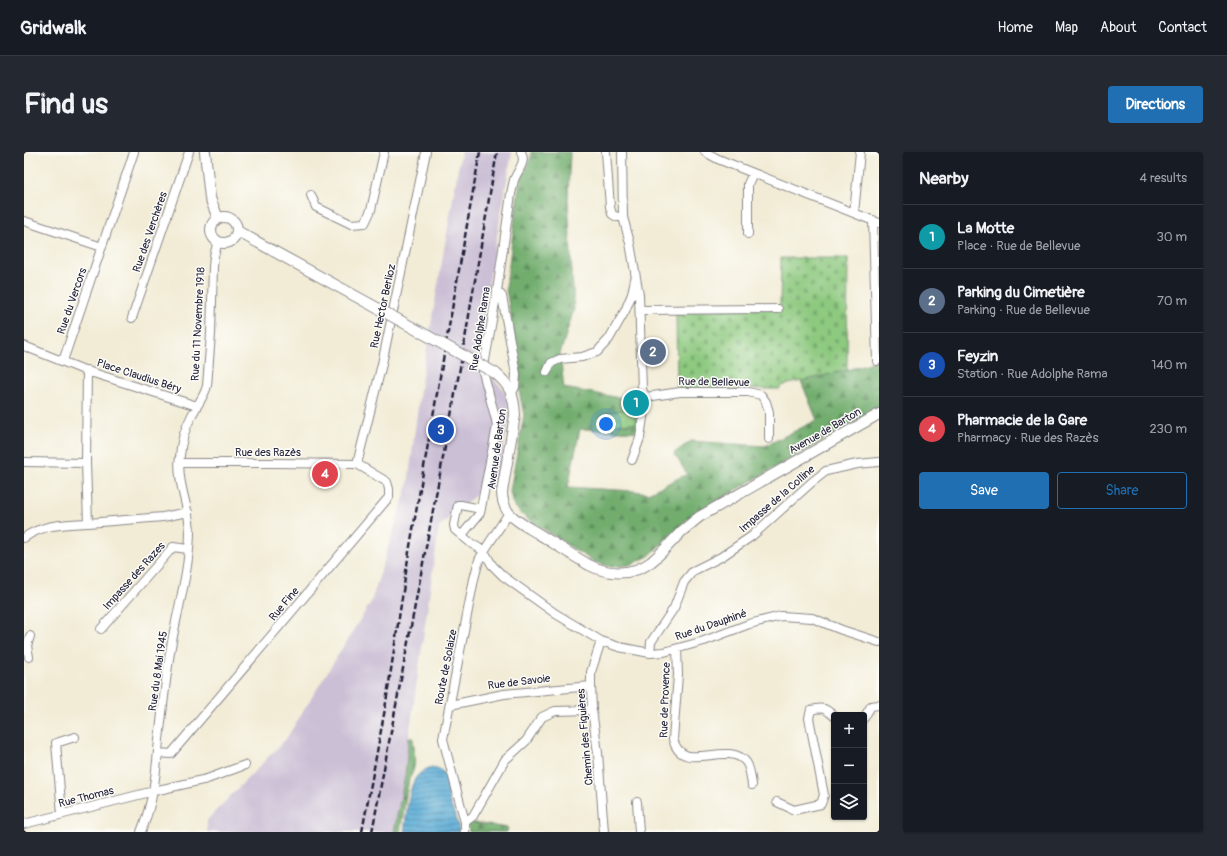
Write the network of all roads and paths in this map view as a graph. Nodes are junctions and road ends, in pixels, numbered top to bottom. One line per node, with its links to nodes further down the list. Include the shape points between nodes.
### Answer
1 (134, 152): 21 (street, Rue du Vercors)
2 (189, 152): 26 (street, Rue des Verchères)
3 (205, 152): 15 (street, via 210,198)
4 (384, 152): 12 (street, via 371,210 365,223 351,224 316,207)
5 (426, 152): 42 (street, Rue Hector Berlioz, via 382,364)
6 (521, 152): 23 (street, Rue Adolphe Rama, via 524,156 511,194)
7 (606, 152): 14 (street, via 612,214)
8 (622, 152): 14 (street)
9 (706, 152): 11 (street)
10 (860, 152): 13 (street)
11 (753, 173): 13 (street); 19 (street, via 748,184)
12 (311, 195)
13 (854, 213): 17 (street)
14 (623, 217): 22 (street)
15 (218, 218): 18 (street, via 226,217 233,220); 20 (street, via 213,224 212,232)
16 (24, 221): 21 (street)
17 (876, 222): 28 (street)
18 (237, 231): 20 (street, via 230,241); 32 (street, Avenue de Barton, bridge, via 495,372)
19 (748, 234)
20 (218, 241): 34 (street, Rue du 11 Novembre 1918, via 213,262 212,334 207,386)
21 (102, 247): 29 (street, Rue du Vercors)
22 (636, 275): 25 (street); 31 (street, via 625,312 597,352 582,357 560,359 551,363)
23 (497, 291): 32 (street, via 502,296 516,374); 43 (street, Rue Adolphe Rama, via 483,372 497,426)
24 (778, 309): 25 (street)
25 (640, 310): 33 (street, via 642,390)
26 (132, 318)
27 (24, 346): 29 (street)
28 (877, 361)
29 (63, 362): 30 (street)
30 (87, 370): 34 (street, Place Claudius Béry); 40 (street, Place Claudius Béry)
31 (547, 372)
32 (512, 393): 45 (street, Avenue de Barton, via 515,415 502,492 502,500)
33 (646, 397): 36 (street, Rue de Bellevue, via 688,392 748,392 761,395 769,412); 37 (street, via 640,438)
34 (197, 406): 41 (street, via 184,435)
35 (879, 414): 45 (street, Avenue de Barton, via 699,517 650,562 621,573 598,570)
36 (769, 438)
37 (632, 460)
38 (24, 462): 40 (street)
39 (879, 462): 57 (street, Impasse de la Colline, via 826,471 752,536 721,557 693,571 684,582 674,608 651,642)
40 (86, 463): 46 (street, Place Claudius Béry)
41 (179, 463): 42 (street, Rue des Razès); 44 (street, via 179,476)
42 (357, 464): 66 (street, Rue Fine, via 387,482 389,497 171,754)
43 (481, 509): 47 (street, Rue Adolphe Rama); 47 (street, via 458,505 454,528)
44 (188, 512): 46 (street, via 163,517); 49 (street, Rue du 8 Mai 1945)
45 (509, 513): 50 (street, Route de Solaize)
46 (88, 523): 48 (street, via 54,525)
47 (462, 535): 50 (street)
48 (24, 538)
49 (188, 549): 51 (street, Impasse des Razes, via 173,547); 66 (street, Rue du 8 Mai 1945, via 169,658)
50 (484, 551): 53 (street, Rue du Dauphiné, via 492,565 503,576 556,614); 60 (street, Route de Solaize, via 474,579)
51 (101, 629)
52 (30, 636): 55 (street)
53 (601, 641): 57 (street, Rue du Dauphiné); 59 (street, Chemin des Figuières, via 591,672)
54 (879, 642): 56 (street, Rue du Dauphiné, via 812,618 781,616 749,624)
55 (26, 646): 58 (street)
56 (677, 649): 57 (street, Rue du Dauphiné); 68 (street, Rue de Provence, via 678,675 673,739 675,746 688,756 726,753 737,755 746,762)
57 (650, 653)
58 (29, 657)
59 (591, 686): 60 (street, Rue de Savoie, via 504,694); 62 (street, Chemin des Figuières)
60 (450, 705): 73 (street, Route de Solaize, via 443,739)
61 (879, 705): 64 (street, via 872,706)
62 (592, 710): 73 (street, via 555,711 542,717 526,741 505,760 473,816); 77 (street, Chemin des Figuières)
63 (831, 713): 71 (street, via 821,707 811,710 809,718 824,795 821,804 794,810)
64 (867, 714)
65 (75, 737): 72 (street, via 56,743)
66 (158, 753): 69 (street, Rue du 8 Mai 1945)
67 (245, 765): 69 (street, Rue Thomas, via 207,779)
68 (752, 786)
69 (154, 791): 72 (street, Rue Thomas); 75 (street, Rue du 8 Mai 1945)
70 (637, 802): 78 (street)
71 (777, 802)
72 (62, 814): 74 (street, Rue Thomas)
73 (465, 822): 76 (street, Route de Solaize)
74 (24, 824)
75 (141, 832)
76 (466, 832)
77 (604, 832)
78 (639, 832)

